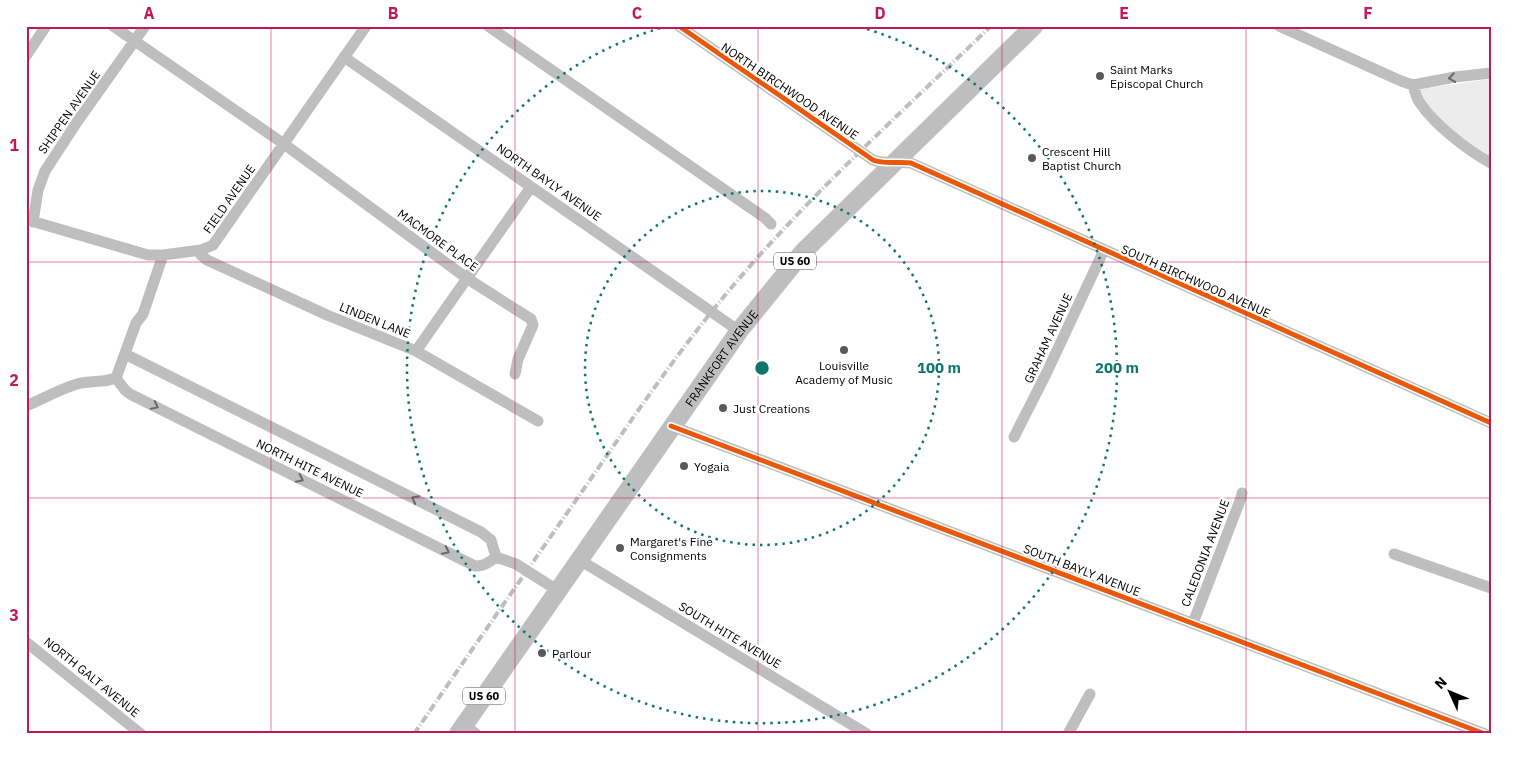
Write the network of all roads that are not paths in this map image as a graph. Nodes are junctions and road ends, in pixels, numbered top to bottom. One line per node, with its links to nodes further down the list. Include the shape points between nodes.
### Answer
1 (46, 26): 10 (street)
2 (113, 26): 9 (street)
3 (145, 26): 9 (street, SHIPPEN AVENUE)
4 (366, 26): 11 (street, FIELD AVENUE)
5 (488, 26): 19 (street)
6 (679, 26): 16 (street, NORTH BIRCHWOOD AVENUE, via 873,160)
7 (1034, 26): 16 (main road, FRANKFORT AVENUE / US 60)
8 (1279, 26): 13 (street)
9 (135, 41): 14 (street); 18 (street, SHIPPEN AVENUE, via 45,171)
10 (26, 56)
11 (344, 57): 14 (street, FIELD AVENUE); 17 (street, NORTH BAYLY AVENUE)
12 (1491, 73): 13 (street, one-way to 13)
13 (1413, 85): 15 (street, via 1418,101 1432,118)
14 (284, 144): 21 (street, FIELD AVENUE, via 219,239 210,248); 23 (street, MACMORE PLACE)
15 (1491, 163)
16 (893, 164): 20 (street, SOUTH BIRCHWOOD AVENUE, via 911,164); 24 (main road, FRANKFORT AVENUE / US 60, via 803,252)
17 (531, 186): 23 (street); 24 (street, NORTH BAYLY AVENUE)
18 (30, 221): 22 (street, via 148,255)
19 (771, 224)
20 (1104, 250): 31 (street, SOUTH BIRCHWOOD AVENUE); 33 (street, GRAHAM AVENUE)
21 (199, 251): 22 (street, FIELD AVENUE); 25 (street, LINDEN LANE, via 208,260)
22 (164, 255): 26 (street)
23 (468, 279): 25 (street); 28 (street, MACMORE PLACE, via 531,319 533,325)
24 (739, 330): 32 (main road, FRANKFORT AVENUE / US 60)
25 (416, 352): 30 (street, LINDEN LANE)
26 (126, 354): 27 (street); 36 (street, NORTH HITE AVENUE, one-way to 26, via 491,540 481,532)
27 (118, 373): 29 (street, via 106,382 76,384); 36 (street, NORTH HITE AVENUE, one-way to 36, via 130,394 475,566 488,564)
28 (515, 374)
29 (26, 406)
30 (538, 421)
31 (1491, 423)
32 (672, 426): 37 (main road, FRANKFORT AVENUE / US 60); 40 (street, SOUTH BAYLY AVENUE)
33 (1014, 437)
34 (1242, 493): 40 (street, CALEDONIA AVENUE)
35 (1394, 554): 38 (street)
36 (496, 558): 39 (street, via 516,564)
37 (578, 560): 39 (main road, FRANKFORT AVENUE / US 60); 46 (street, SOUTH HITE AVENUE)
38 (1491, 588)
39 (557, 590): 44 (main road, FRANKFORT AVENUE / US 60)
40 (1193, 623): 48 (street, SOUTH BAYLY AVENUE)
41 (26, 642): 45 (street, NORTH GALT AVENUE)
42 (1090, 694): 47 (street)
43 (1491, 725): 48 (street)
44 (466, 731)
45 (141, 734)
46 (867, 734)
47 (1068, 734)
48 (1486, 734)

